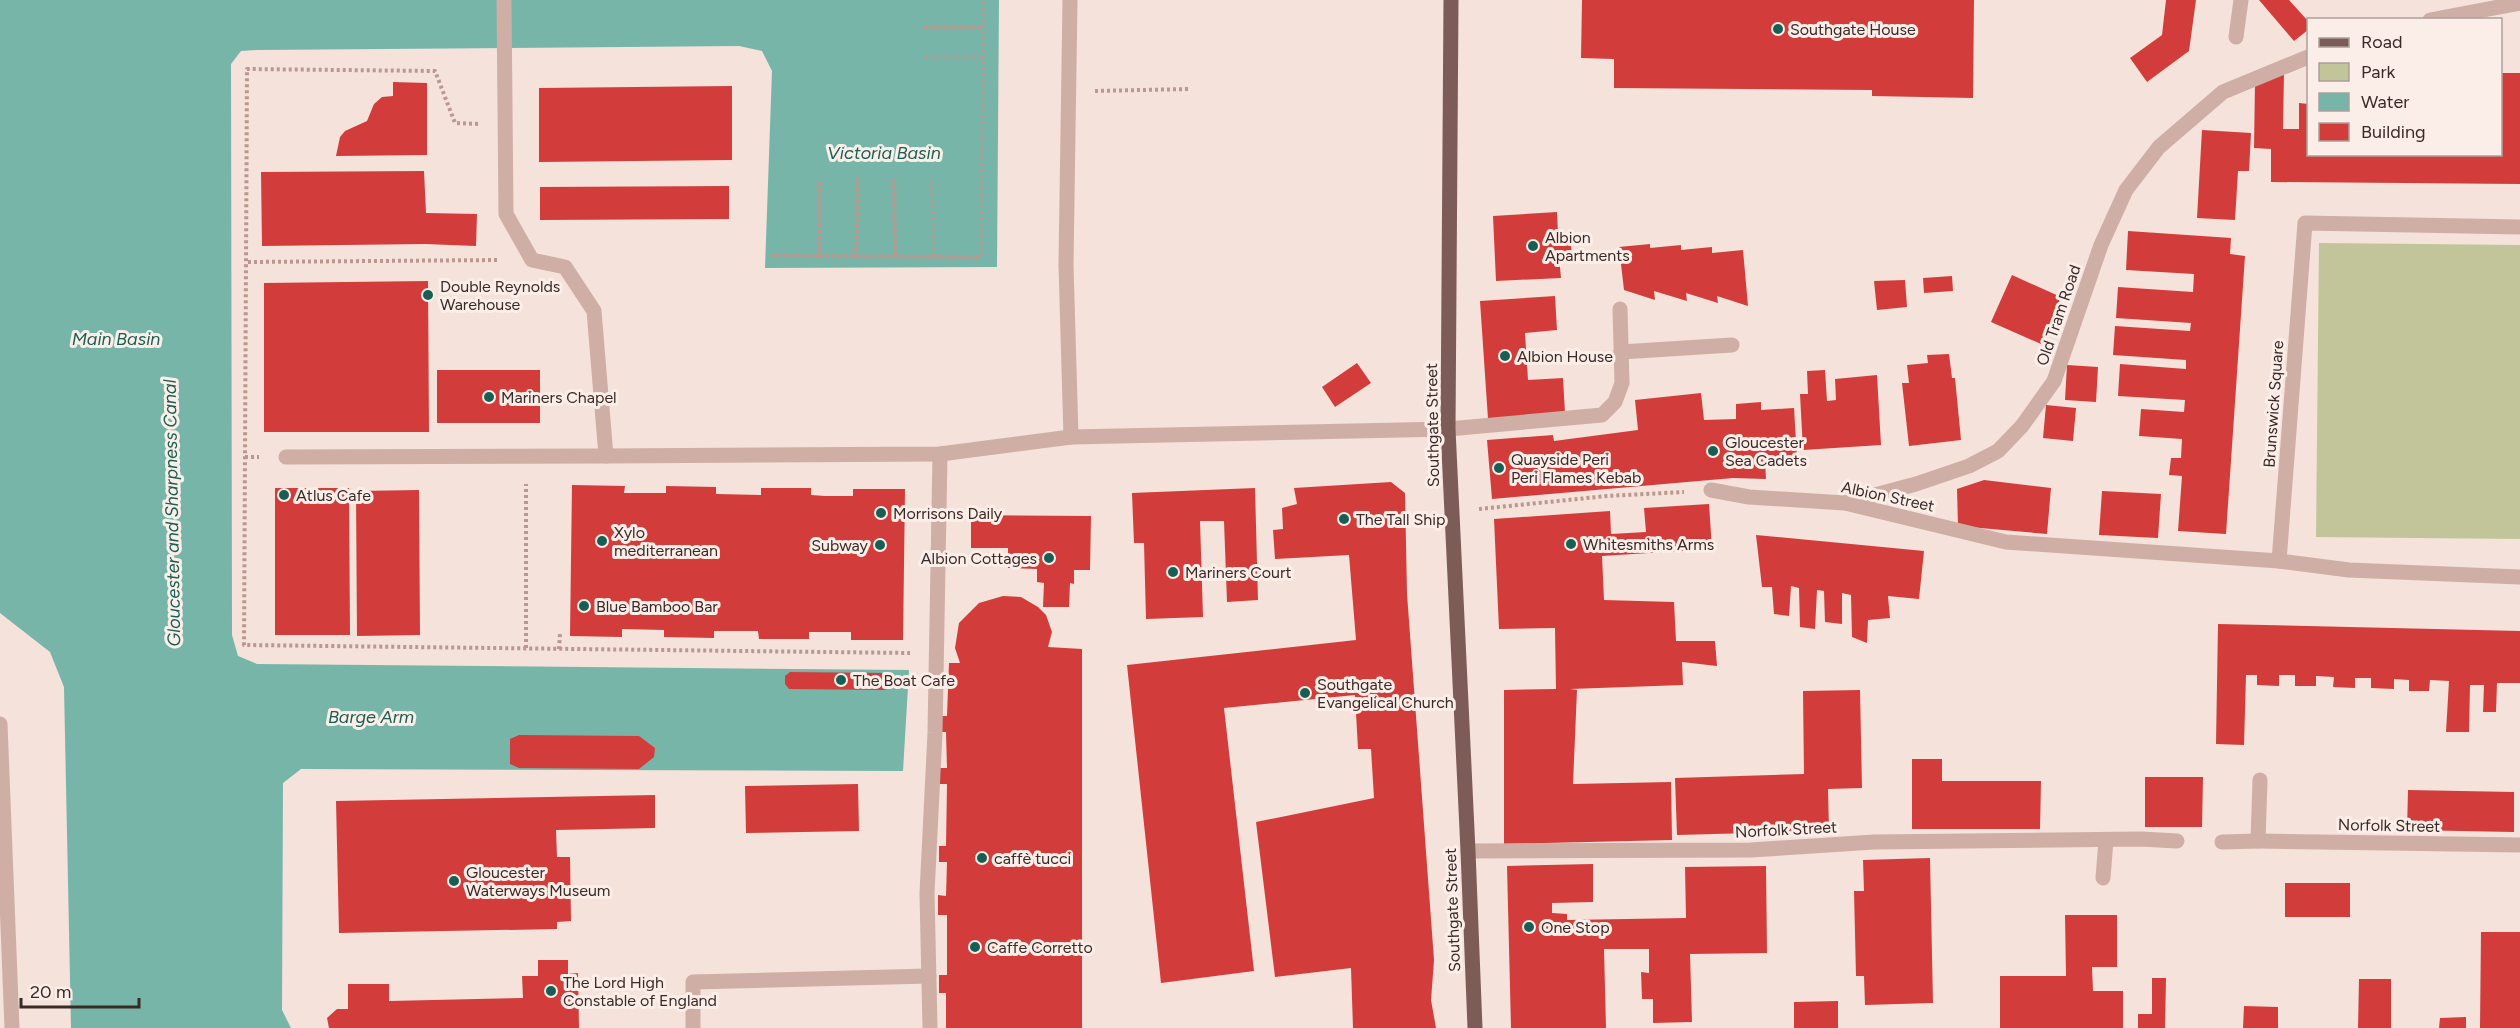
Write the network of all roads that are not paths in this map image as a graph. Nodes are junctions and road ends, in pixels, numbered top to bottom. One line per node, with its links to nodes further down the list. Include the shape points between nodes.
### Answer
1 (504, 0): 16 (street, via 506,214 532,260 565,267 594,311)
2 (1070, 0): 14 (street, via 1066,265)
3 (1451, 0): 13 (main road, Southgate Street)
4 (2241, 0): 7 (street)
5 (2520, 3): 6 (street)
6 (2441, 18)
7 (2236, 37)
8 (2307, 57): 19 (street, Old Tram Road, via 2223,92 2159,147 2126,190 2101,245 2054,381 2022,426 1998,451 1969,466)
9 (2520, 227): 20 (street, Brunswick Square, via 2305,223)
10 (1620, 309): 12 (street)
11 (1732, 345): 12 (street)
12 (1621, 352): 13 (street, via 1622,383 1615,402 1602,415)
13 (1448, 429): 14 (street); 29 (main road, Southgate Street)
14 (1071, 437): 15 (street)
15 (940, 454): 16 (street); 32 (street, via 935,734 927,893)
16 (606, 456): 17 (street)
17 (286, 457)
18 (1711, 490): 19 (street, Albion Street, via 1749,497)
19 (1845, 503): 20 (street, Albion Street, via 2006,542)
20 (2279, 561): 21 (street, via 2349,570)
21 (2520, 577)
22 (0, 724): 31 (street)
23 (2260, 780): 25 (street)
24 (2106, 840): 26 (street, Norfolk Street); 29 (street, Norfolk Street, via 1884,842 1751,850); 30 (street)
25 (2258, 841): 27 (street, Norfolk Street); 28 (street, Norfolk Street)
26 (2177, 842)
27 (2222, 842)
28 (2520, 845)
29 (1468, 851): 36 (main road, Southgate Street)
30 (2103, 878)
31 (4, 916): 33 (street)
32 (929, 976): 34 (street, via 693,982); 35 (street)
33 (12, 1028)
34 (693, 1028)
35 (930, 1028)
36 (1474, 1028)

